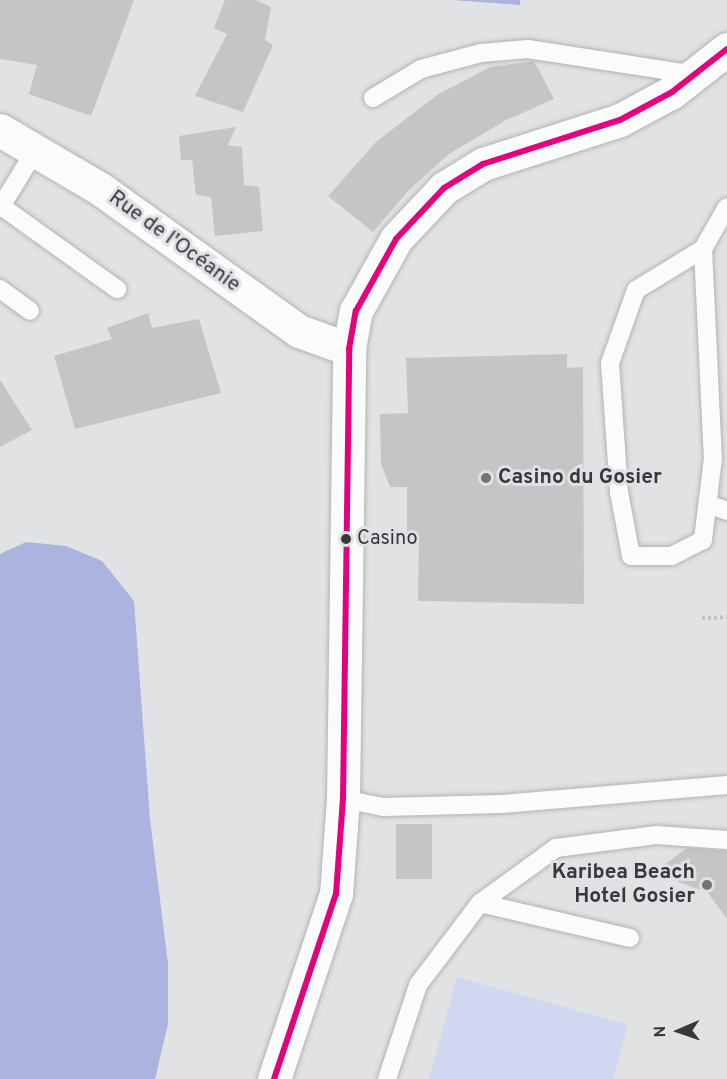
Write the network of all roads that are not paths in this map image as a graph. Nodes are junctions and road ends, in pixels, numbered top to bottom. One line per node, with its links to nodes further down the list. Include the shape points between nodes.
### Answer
1 (727, 49): 2 (street)
2 (695, 75): 3 (lane, via 528,49 481,53 422,69); 12 (street, via 620,120 483,164 444,188 420,210 390,248 356,311)
3 (373, 98)
4 (0, 129): 5 (street, Rue de l'Océanie)
5 (35, 152): 6 (lane); 12 (street, Rue de l'Océanie, via 99,188 299,331)
6 (0, 207): 10 (lane)
7 (727, 207): 8 (lane)
8 (703, 249): 13 (lane, via 713,458); 13 (lane, via 636,290 610,363 619,492 631,556 672,556 703,540)
9 (0, 289): 11 (lane)
10 (117, 289)
11 (30, 311)
12 (349, 349): 16 (street)
13 (708, 504): 14 (lane)
14 (727, 511)
15 (727, 785): 16 (lane, via 502,804 383,807)
16 (343, 799): 20 (street, via 336,894)
17 (727, 840): 18 (lane, via 656,835 556,848)
18 (480, 903): 19 (lane); 21 (lane, via 418,985)
19 (630, 938)
20 (274, 1079)
21 (387, 1079)

